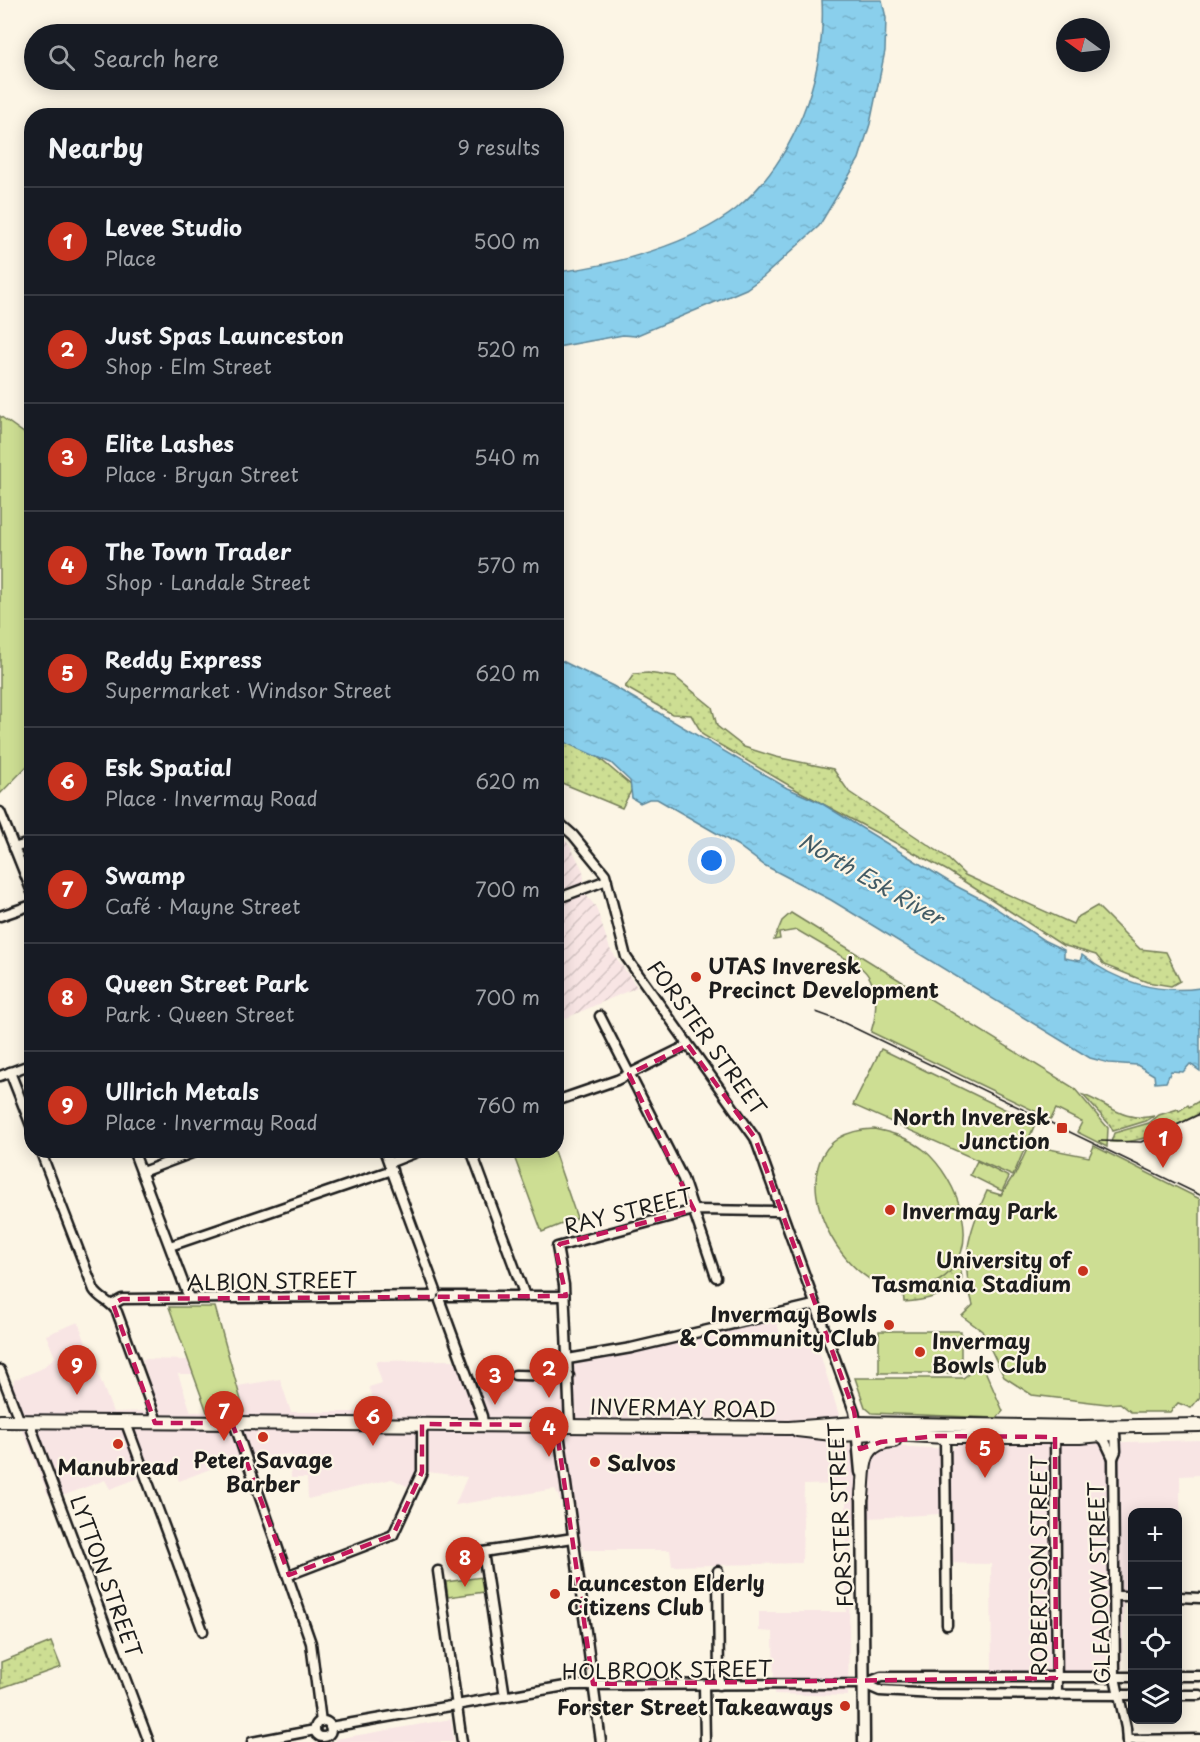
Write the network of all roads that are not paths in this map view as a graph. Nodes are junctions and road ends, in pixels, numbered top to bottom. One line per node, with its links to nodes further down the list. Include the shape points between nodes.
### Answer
1 (0, 812): 4 (street)
2 (564, 827): 6 (street, FORSTER STREET, via 599,865)
3 (24, 845): 4 (street)
4 (14, 848): 5 (street)
5 (24, 872)
6 (607, 880): 7 (street); 11 (street, FORSTER STREET, via 626,957)
7 (564, 896)
8 (24, 908): 9 (street)
9 (0, 916)
10 (600, 1016): 14 (street)
11 (688, 1044): 14 (street); 27 (street, FORSTER STREET, via 752,1131)
12 (24, 1067): 13 (street)
13 (10, 1072): 15 (street); 17 (street)
14 (629, 1074): 16 (street); 26 (street, via 683,1179)
15 (0, 1076)
16 (564, 1098)
17 (24, 1108)
18 (43, 1158): 34 (street, via 94,1290 97,1296)
19 (136, 1158): 25 (street)
20 (179, 1158): 25 (street)
21 (387, 1158): 24 (street)
22 (406, 1158): 24 (street)
23 (474, 1158): 31 (street)
24 (390, 1166): 28 (street, via 278,1211); 30 (street)
25 (142, 1172): 28 (street)
26 (693, 1210): 27 (street, RAY STREET); 29 (street); 32 (street, RAY STREET, via 557,1247)
27 (781, 1210): 35 (street, FORSTER STREET)
28 (170, 1246): 33 (street)
29 (716, 1277)
30 (438, 1296): 31 (street, ALBION STREET); 33 (street, ALBION STREET); 46 (street)
31 (525, 1296): 32 (street, ALBION STREET)
32 (564, 1296): 36 (street)
33 (189, 1298): 34 (street, ALBION STREET, via 122,1299)
34 (113, 1304): 43 (street)
35 (814, 1305): 36 (street); 49 (street, FORSTER STREET)
36 (568, 1359): 39 (street)
37 (0, 1370): 41 (street, LYTTON STREET)
38 (514, 1375): 39 (street)
39 (569, 1376): 47 (street)
40 (0, 1421): 41 (main road, INVERMAY ROAD)
41 (26, 1423): 42 (main road, INVERMAY ROAD); 89 (street, LYTTON STREET, via 32,1430)
42 (126, 1423): 43 (main road, INVERMAY ROAD); 66 (street)
43 (155, 1423): 44 (main road, INVERMAY ROAD)
44 (234, 1423): 45 (main road, INVERMAY ROAD); 60 (street)
45 (422, 1424): 46 (main road, INVERMAY ROAD); 60 (street, via 422,1472 393,1535)
46 (483, 1424): 47 (main road, INVERMAY ROAD)
47 (564, 1425): 49 (main road, INVERMAY ROAD, via 789,1428 809,1433); 57 (street)
48 (1200, 1425): 50 (main road, INVERMAY ROAD)
49 (857, 1429): 50 (main road, INVERMAY ROAD); 53 (main road, INVERMAY ROAD); 56 (street, FORSTER STREET)
50 (1115, 1430): 51 (main road, INVERMAY ROAD); 52 (main road, INVERMAY ROAD); 55 (street, GLEADOW STREET)
51 (1200, 1432)
52 (1099, 1435): 54 (main road, INVERMAY ROAD); 55 (street, GLEADOW STREET)
53 (941, 1437): 54 (main road, INVERMAY ROAD); 56 (main road, via 874,1444 866,1459); 65 (street)
54 (1055, 1437): 71 (street, ROBERTSON STREET)
55 (1113, 1458): 61 (street, GLEADOW STREET)
56 (862, 1497): 74 (street, FORSTER STREET)
57 (573, 1538): 72 (street); 81 (street, via 483,1552)
58 (438, 1571): 82 (street)
59 (718, 1571): 73 (street)
60 (289, 1575): 83 (street, via 311,1643)
61 (1116, 1596): 62 (street); 69 (street, GLEADOW STREET)
62 (1128, 1596)
63 (1182, 1597): 64 (street)
64 (1200, 1598)
65 (947, 1625)
66 (203, 1631)
67 (1182, 1676): 68 (street)
68 (1200, 1676)
69 (1115, 1677): 70 (street, HOLBROOK STREET); 71 (street, HOLBROOK STREET); 77 (street, GLEADOW STREET)
70 (1128, 1677)
71 (1056, 1678): 74 (street, HOLBROOK STREET, via 881,1677); 76 (street, ROBERTSON STREET)
72 (593, 1684): 75 (street, HOLBROOK STREET); 81 (street, HOLBROOK STREET); 92 (street)
73 (719, 1684): 74 (street, HOLBROOK STREET); 75 (street, HOLBROOK STREET)
74 (864, 1684): 76 (street, HOLBROOK STREET, via 880,1691); 94 (street, FORSTER STREET)
75 (704, 1685): 93 (street)
76 (1057, 1695): 77 (street, HOLBROOK STREET)
77 (1119, 1695): 78 (street, HOLBROOK STREET); 88 (street, GLEADOW STREET)
78 (1128, 1695)
79 (1182, 1695): 80 (street)
80 (1200, 1695)
81 (506, 1697): 82 (street, HOLBROOK STREET)
82 (457, 1706): 84 (street, HOLBROOK STREET); 91 (street)
83 (321, 1722): 84 (street); 85 (street)
84 (330, 1727): 87 (street)
85 (315, 1730): 87 (street); 90 (street)
86 (1200, 1738): 88 (street)
87 (324, 1740)
88 (1127, 1741)
89 (149, 1742)
90 (252, 1742)
91 (462, 1742)
92 (601, 1742)
93 (705, 1742)
94 (864, 1742)

